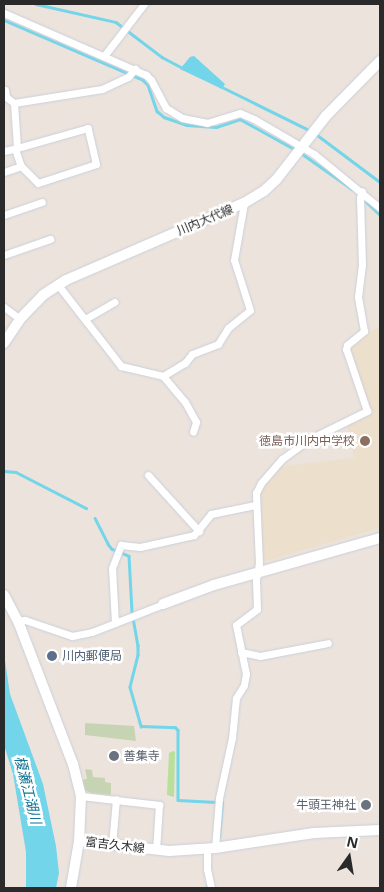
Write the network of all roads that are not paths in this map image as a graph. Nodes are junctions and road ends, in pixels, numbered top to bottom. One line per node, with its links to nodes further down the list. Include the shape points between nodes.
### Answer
1 (144, 4): 3 (street)
2 (4, 13): 3 (street)
3 (104, 56): 5 (street)
4 (380, 61): 9 (main road, 川内大代線)
5 (132, 73): 7 (street, via 102,89); 9 (street, via 152,80 166,108 182,118 207,123 240,113)
6 (5, 90): 7 (street, via 6,97)
7 (14, 103): 8 (street)
8 (16, 149): 10 (street); 11 (street); 11 (street, via 88,128 96,164 38,183)
9 (299, 150): 13 (street); 15 (main road, 川内大代線, via 276,180)
10 (4, 151)
11 (21, 166): 12 (street)
12 (4, 172)
13 (361, 194): 16 (street); 29 (street, via 362,266 358,297 364,331 346,349 367,411 310,439 282,459 261,483)
14 (42, 202): 17 (street)
15 (244, 204): 20 (main road, 川内大代線); 26 (street, via 234,260 250,310 228,328 218,344 192,354 185,363)
16 (380, 208)
17 (4, 215)
18 (50, 239): 19 (street)
19 (4, 255)
20 (58, 285): 23 (street); 24 (main road, 川内大代線, via 43,295)
21 (115, 302): 23 (street)
22 (4, 307): 24 (street)
23 (85, 319): 26 (street, via 121,366)
24 (20, 320): 25 (main road, 川内大代線)
25 (4, 343)
26 (163, 376): 27 (street, via 185,402 196,422)
27 (193, 432)
28 (148, 475): 30 (street)
29 (255, 505): 30 (street, via 212,514); 32 (street, via 260,563)
30 (199, 531): 36 (street, via 194,535 140,547 121,545 112,568)
31 (380, 538): 32 (main road)
32 (257, 572): 34 (main road); 38 (street, via 257,609 236,625)
33 (4, 594): 35 (main road, 富吉久木線)
34 (163, 604): 36 (street)
35 (18, 621): 36 (street, via 25,620 72,636); 39 (main road, 富吉久木線, via 73,764)
36 (115, 623)
37 (328, 643): 38 (street, via 260,656)
38 (241, 652): 44 (street, via 246,674 236,698 232,738)
39 (81, 796): 40 (street); 42 (main road, 富吉久木線)
40 (116, 799): 43 (street); 45 (street, via 159,805)
41 (380, 830): 44 (main road, 富吉久木線, via 314,833)
42 (79, 841): 43 (main road, 富吉久木線); 46 (main road)
43 (112, 845): 45 (main road, 富吉久木線)
44 (211, 848): 45 (main road, 富吉久木線); 47 (street)
45 (156, 850)
46 (70, 888)
47 (211, 888)

